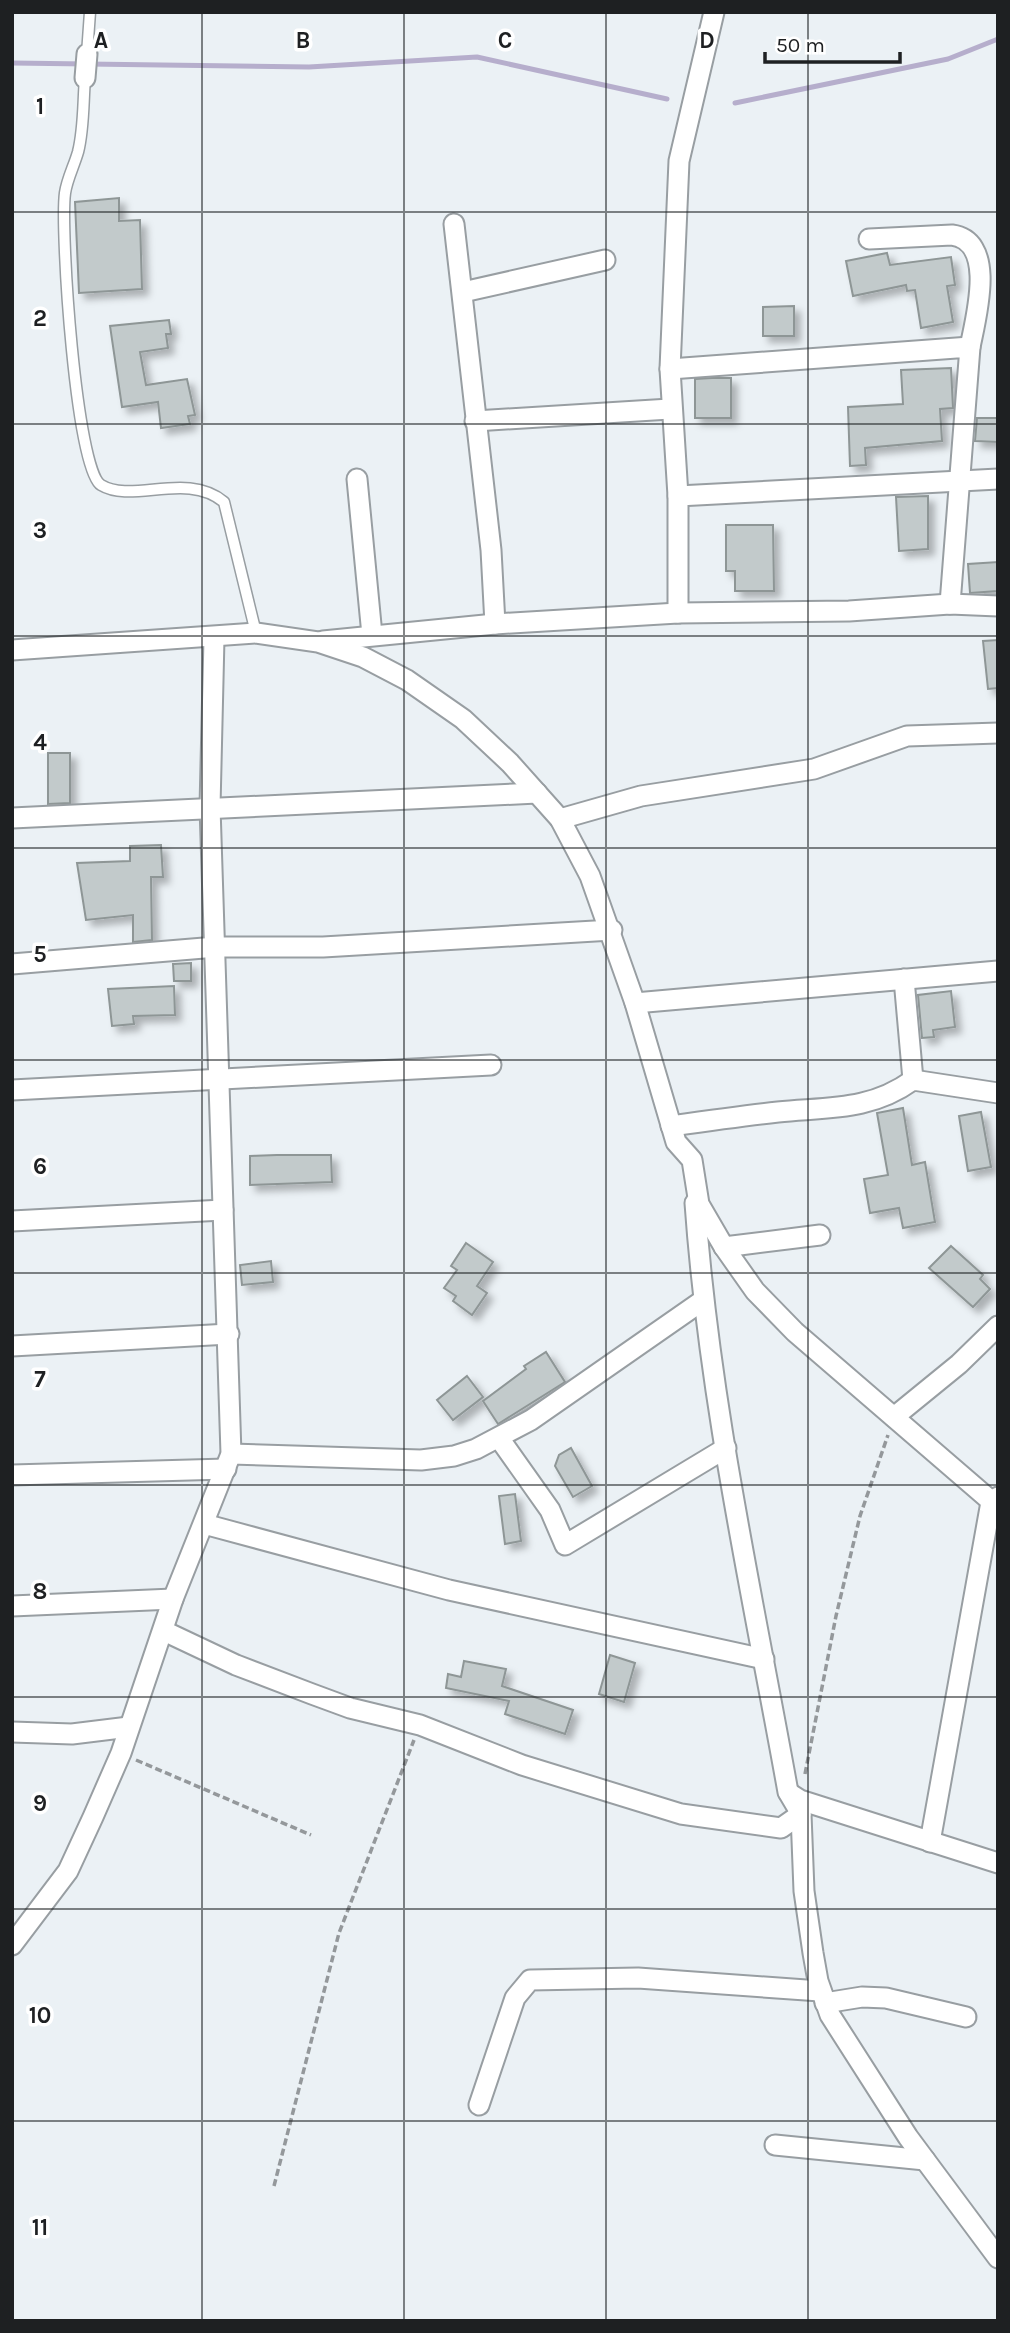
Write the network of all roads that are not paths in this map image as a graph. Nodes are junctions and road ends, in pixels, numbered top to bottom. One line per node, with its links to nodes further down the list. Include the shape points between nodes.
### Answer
1 (90, 12): 3 (lane)
2 (714, 12): 10 (street, via 679,161)
3 (87, 54): 4 (street)
4 (85, 78): 21 (lane, via 79,150 65,192 64,272 92,475 101,485 115,489 196,488 211,491 224,502)
5 (454, 224): 8 (street)
6 (869, 239): 9 (street, via 952,235 972,244 978,257 980,298)
7 (606, 260): 8 (street)
8 (463, 292): 12 (street)
9 (970, 347): 10 (street); 15 (street)
10 (670, 369): 11 (street)
11 (670, 409): 12 (street); 16 (street)
12 (475, 421): 20 (street)
13 (357, 478): 22 (street)
14 (998, 479): 15 (street)
15 (960, 480): 16 (street); 17 (street)
16 (678, 496): 19 (street)
17 (950, 604): 18 (street); 19 (street, via 849,611)
18 (998, 606)
19 (678, 613): 20 (street)
20 (495, 624): 22 (street)
21 (256, 633): 23 (street); 24 (street)
22 (372, 635): 24 (street)
23 (214, 638): 25 (street); 28 (street)
24 (318, 642): 27 (street, via 363,657 407,680 463,719)
25 (12, 650)
26 (998, 733): 30 (street, via 907,736 814,769 641,796)
27 (537, 793): 28 (street); 30 (street)
28 (211, 807): 29 (street); 32 (street)
29 (12, 818)
30 (559, 819): 31 (street)
31 (612, 930): 32 (street, via 323,947); 36 (street)
32 (216, 947): 33 (street); 38 (street)
33 (12, 964)
34 (998, 971): 35 (street)
35 (904, 979): 36 (street); 39 (street)
36 (635, 1003): 42 (street)
37 (491, 1065): 38 (street)
38 (219, 1079): 40 (street); 44 (street)
39 (913, 1080): 41 (street); 42 (street, via 861,1106)
40 (12, 1090)
41 (998, 1093)
42 (671, 1126): 43 (street, via 676,1142)
43 (692, 1160): 47 (street, via 699,1204); 48 (street)
44 (223, 1210): 45 (street); 50 (street)
45 (12, 1221)
46 (820, 1235): 47 (street)
47 (724, 1247): 52 (street, via 755,1291 795,1332)
48 (702, 1301): 53 (street); 54 (street)
49 (998, 1326): 52 (street)
50 (229, 1334): 51 (street); 55 (street)
51 (12, 1346)
52 (894, 1417): 57 (street)
53 (499, 1438): 54 (street, via 550,1510 565,1545); 55 (street, via 454,1456 421,1460)
54 (726, 1448): 62 (street)
55 (228, 1461): 56 (street); 58 (street)
56 (12, 1475)
57 (996, 1502): 66 (street)
58 (204, 1524): 59 (street); 62 (street, via 449,1590)
59 (173, 1599): 60 (street); 61 (street)
60 (12, 1606)
61 (164, 1631): 63 (street); 65 (street, via 236,1665 350,1709 420,1725 522,1765 681,1814 781,1828)
62 (764, 1659): 65 (street)
63 (129, 1727): 64 (street, via 72,1734); 68 (street, via 68,1871)
64 (12, 1732)
65 (796, 1802): 66 (street); 69 (street, via 804,1891)
66 (930, 1842): 67 (street)
67 (998, 1863)
68 (12, 1945)
69 (823, 1997): 70 (street, via 886,1998); 71 (street, via 638,1978 530,1980 514,1998); 73 (street)
70 (966, 2017)
71 (479, 2105)
72 (775, 2145): 73 (street)
73 (925, 2160): 74 (street)
74 (998, 2259)

